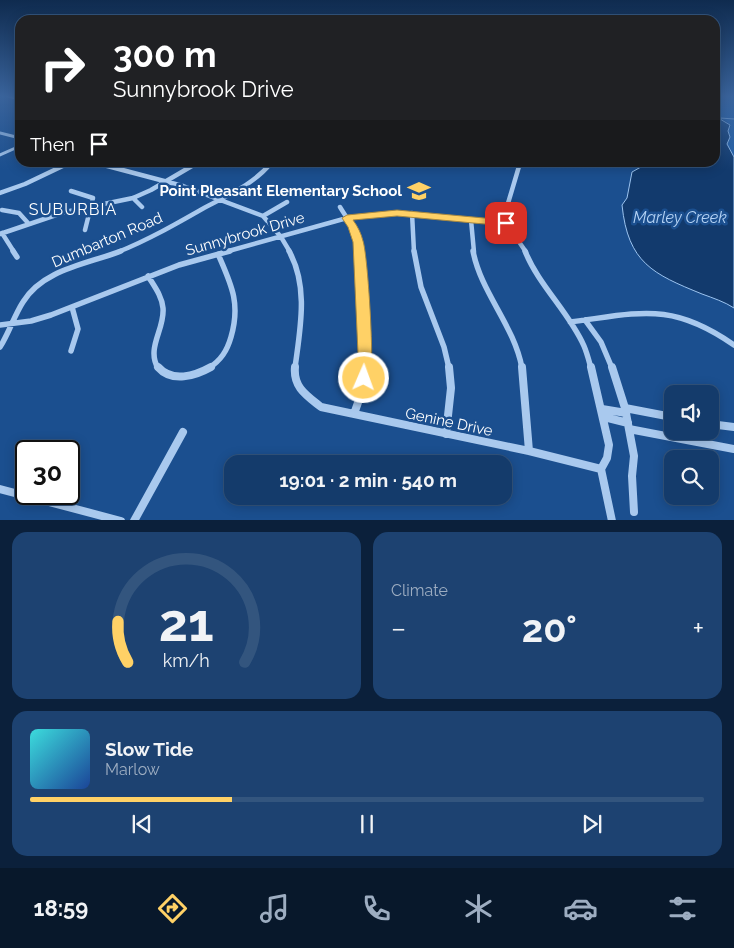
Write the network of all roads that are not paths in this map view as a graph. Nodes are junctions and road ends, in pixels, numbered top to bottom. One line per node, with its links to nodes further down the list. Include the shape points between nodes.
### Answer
1 (0, 133): 2 (street)
2 (6, 135): 3 (street); 4 (street)
3 (0, 137)
4 (15, 137)
5 (15, 148): 6 (street)
6 (0, 154)
7 (60, 167): 14 (street)
8 (113, 167): 12 (street)
9 (190, 167): 12 (street)
10 (267, 167): 16 (street, Dumbarton Road, via 256,178)
11 (519, 167): 26 (street, via 506,210)
12 (166, 181): 15 (street); 16 (street)
13 (71, 190): 18 (street, via 90,195)
14 (0, 193)
15 (133, 198): 18 (street); 19 (street)
16 (218, 200): 23 (street); 37 (street, Dumbarton Road, via 137,244 42,283 22,303)
17 (286, 202): 23 (street)
18 (92, 206): 27 (street); 28 (street)
19 (142, 207)
20 (340, 208): 24 (street)
21 (2, 210): 27 (street, via 19,213)
22 (412, 213): 24 (street, Sunnybrook Drive); 25 (street, Sunnybrook Drive); 51 (street, via 412,239 423,291 444,345 450,373)
23 (263, 216): 30 (street, Genine Drive)
24 (347, 218): 30 (street, Sunnybrook Drive); 44 (street, via 359,242 365,353 364,378)
25 (471, 220): 26 (street, Sunnybrook Drive); 53 (street, via 470,237 478,272 513,337 521,364)
26 (506, 223): 36 (street, via 524,247 533,270)
27 (28, 224): 29 (street)
28 (85, 230)
29 (1, 233): 32 (street)
30 (280, 237): 31 (street, Sunnybrook Drive); 44 (street, Genine Drive, via 300,280 296,383 321,407)
31 (218, 254): 33 (street, Sunnybrook Drive); 33 (street, via 236,312 226,351 199,374 168,375 157,367 153,353 164,309)
32 (17, 257)
33 (148, 276): 34 (street, Sunnybrook Drive)
34 (72, 307): 37 (street, Sunnybrook Drive, via 31,321); 41 (street, via 79,334)
35 (585, 320): 36 (street); 39 (street, via 640,312 663,313 701,326); 43 (street, via 609,358)
36 (570, 322): 42 (street, via 584,346)
37 (13, 323): 38 (street, Sunnybrook Drive); 40 (street, Dumbarton Road)
38 (0, 325)
39 (734, 345)
40 (0, 347)
41 (71, 351)
42 (602, 409): 43 (street); 46 (street)
43 (626, 410): 45 (street); 48 (street)
44 (354, 414): 51 (street, Genine Drive)
45 (664, 416)
46 (604, 418): 48 (street); 54 (street, via 609,444)
47 (719, 425): 49 (street)
48 (629, 426): 52 (street); 56 (street, via 634,456)
49 (734, 427)
50 (183, 432): 58 (street)
51 (446, 434): 53 (street, Genine Drive)
52 (734, 449)
53 (529, 452): 54 (street, Genine Drive)
54 (601, 469): 59 (street)
55 (0, 489): 57 (street)
56 (634, 512)
57 (121, 520)
58 (134, 520)
59 (612, 520)

